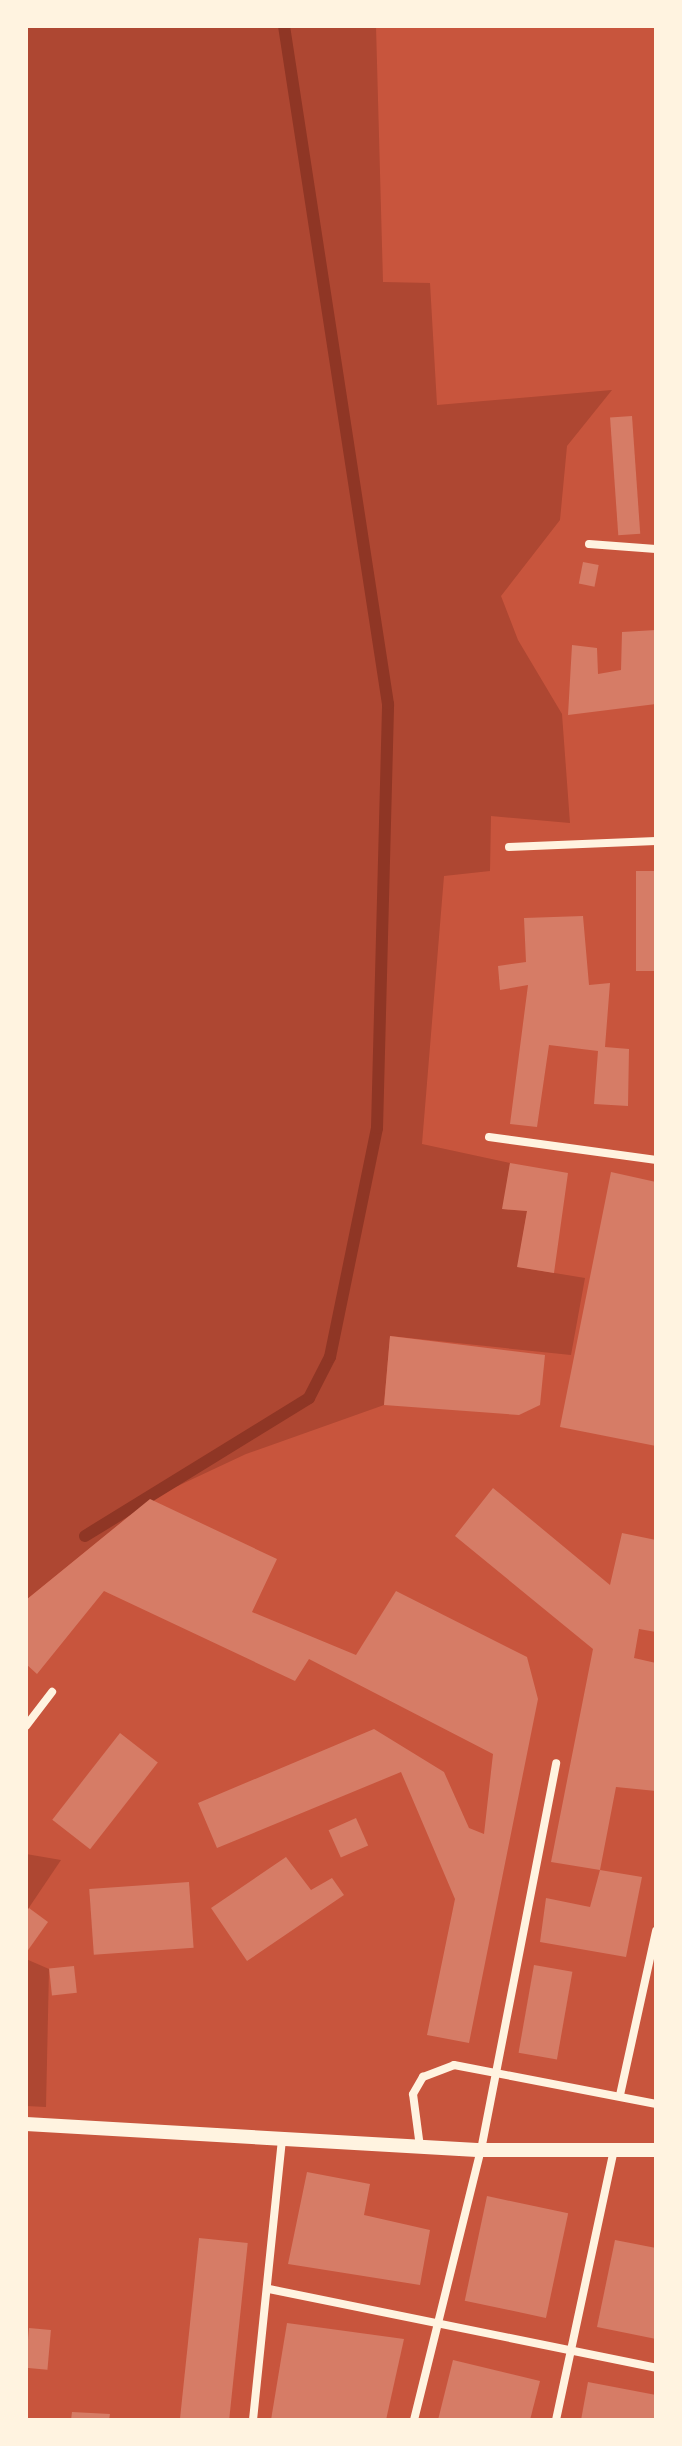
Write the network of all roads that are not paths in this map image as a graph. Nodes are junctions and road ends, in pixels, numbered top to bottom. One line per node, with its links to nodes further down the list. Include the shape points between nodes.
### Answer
1 (589, 544): 2 (street)
2 (656, 549)
3 (656, 841): 4 (street)
4 (509, 847)
5 (489, 1137): 6 (street)
6 (656, 1160)
7 (52, 1692): 8 (street)
8 (26, 1726)
9 (556, 1763): 11 (street)
10 (656, 1931): 12 (street)
11 (494, 2068): 12 (street); 16 (street, via 454,2065 423,2077 413,2094); 18 (street)
12 (620, 2095): 13 (street)
13 (656, 2104)
14 (26, 2124): 15 (street)
15 (282, 2141): 16 (street); 20 (street)
16 (420, 2147): 18 (street)
17 (614, 2149): 18 (street); 19 (street); 22 (street)
18 (481, 2150): 21 (street)
19 (656, 2150)
20 (269, 2289): 21 (street); 24 (street)
21 (437, 2323): 22 (street); 25 (street)
22 (571, 2350): 23 (street); 26 (street)
23 (656, 2368)
24 (253, 2420)
25 (414, 2420)
26 (556, 2420)

